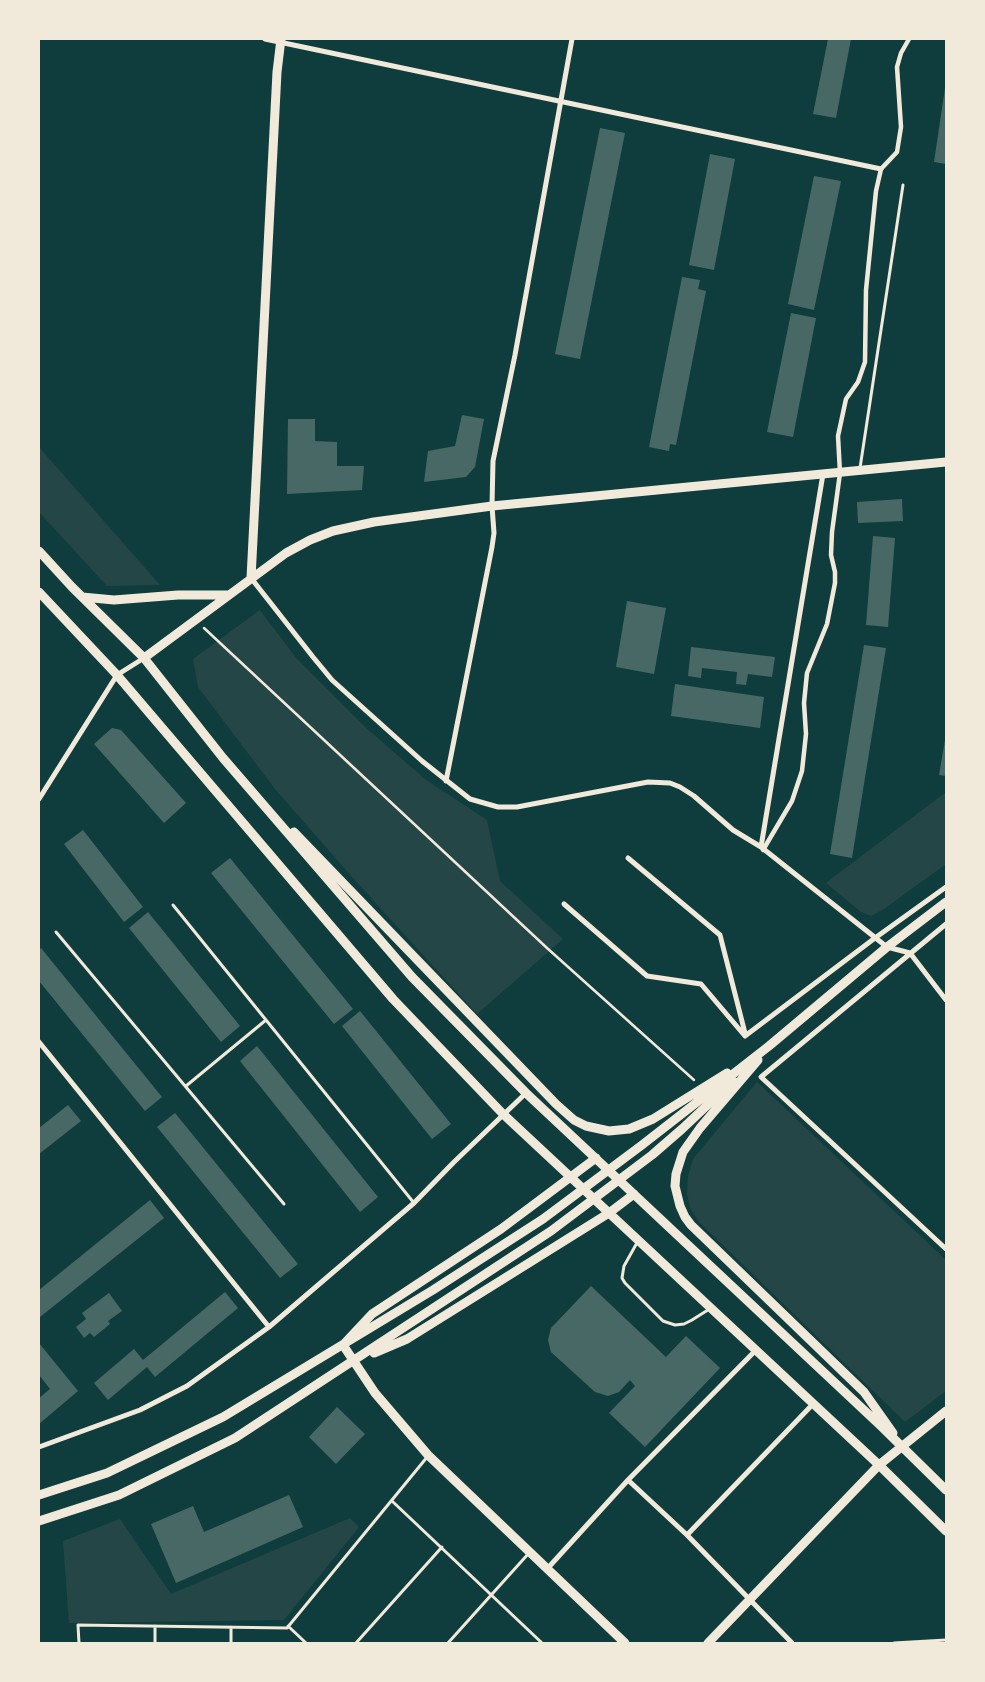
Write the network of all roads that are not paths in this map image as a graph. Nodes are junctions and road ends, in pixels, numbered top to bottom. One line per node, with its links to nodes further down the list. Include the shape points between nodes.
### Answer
1 (264, 39): 4 (street)
2 (572, 39): 5 (street)
3 (908, 39): 6 (street, via 897,67 901,128 897,152)
4 (281, 40): 5 (street); 14 (street, via 276,72)
5 (561, 101): 6 (street); 12 (street, via 494,461)
6 (881, 169): 10 (street, via 866,290 865,362 843,409 838,436)
7 (903, 185): 9 (lane)
8 (946, 462): 9 (street)
9 (859, 471): 10 (street)
10 (840, 473): 11 (street); 23 (street, via 832,532 835,583 827,624 807,673 802,771 792,802)
11 (823, 474): 12 (street); 23 (street)
12 (492, 506): 14 (street, via 374,522 333,531 286,553); 21 (street, via 492,547)
13 (39, 551): 17 (street)
14 (251, 578): 16 (street); 21 (street, via 332,680)
15 (39, 592): 19 (street)
16 (227, 595): 17 (street, via 114,600); 18 (street)
17 (82, 597): 18 (street)
18 (144, 658): 19 (street); 20 (street)
19 (117, 675): 22 (street); 41 (street, via 393,999)
20 (223, 758): 38 (street, via 574,1120 609,1131 629,1129 653,1119); 40 (street, via 412,977)
21 (446, 781): 23 (street, via 470,799 498,807 517,807 648,782 670,783 694,796 733,830)
22 (39, 799)
23 (762, 848): 31 (street)
24 (628, 858): 36 (street, via 720,935)
25 (946, 887): 31 (street)
26 (946, 902): 32 (street)
27 (564, 904): 36 (street, via 647,976 701,984)
28 (173, 905): 35 (lane)
29 (946, 924): 33 (street)
30 (56, 932): 39 (lane)
31 (875, 938): 32 (street); 36 (street)
32 (887, 947): 33 (street); 38 (street)
33 (910, 953): 34 (street); 49 (street, via 761,1077)
34 (946, 1000)
35 (266, 1020): 39 (lane); 45 (lane)
36 (746, 1036)
37 (39, 1042): 51 (street)
38 (770, 1046): 52 (street, via 542,1218); 54 (street, via 652,1155 551,1231); 57 (street, via 700,1128 684,1152 675,1180 676,1196 691,1225 864,1392)
39 (186, 1086): 46 (lane)
40 (526, 1093): 41 (street); 42 (street)
41 (503, 1114): 43 (street); 45 (street)
42 (596, 1158): 43 (street); 44 (street)
43 (571, 1177): 47 (street); 52 (street, via 502,1230 372,1314)
44 (634, 1194): 47 (street); 57 (street)
45 (414, 1203): 51 (street)
46 (284, 1204)
47 (609, 1212): 48 (street); 54 (street, via 407,1339)
48 (638, 1240): 50 (street); 50 (lane, via 624,1266 622,1278 663,1320 675,1325 684,1324)
49 (946, 1249)
50 (711, 1308): 53 (street)
51 (269, 1327): 58 (street, via 188,1386 140,1410)
52 (343, 1345): 54 (street); 63 (street, via 224,1417 107,1473)
53 (756, 1350): 55 (street); 61 (street)
54 (354, 1362): 59 (street, via 382,1402); 65 (street, via 236,1438 120,1495)
55 (813, 1404): 60 (street); 67 (street)
56 (946, 1410): 57 (street)
57 (901, 1446): 60 (street); 62 (street)
58 (39, 1447)
59 (428, 1455): 64 (lane); 69 (street)
60 (879, 1465): 66 (street); 72 (street)
61 (628, 1480): 67 (street); 70 (street)
62 (946, 1490)
63 (39, 1495)
64 (392, 1501): 68 (lane); 74 (lane)
65 (39, 1520)
66 (946, 1531)
67 (687, 1535): 72 (street)
68 (442, 1547): 71 (lane); 82 (lane)
69 (530, 1552): 70 (street); 71 (lane)
70 (546, 1569): 86 (street)
71 (492, 1595): 76 (lane); 83 (lane)
72 (750, 1601): 87 (street); 88 (street)
73 (155, 1626): 75 (lane); 78 (lane, via 78,1625); 79 (lane)
74 (288, 1626): 75 (lane); 81 (lane)
75 (231, 1627): 80 (lane)
76 (538, 1639): 84 (lane); 85 (lane)
77 (946, 1640): 89 (lane)
78 (78, 1643)
79 (155, 1643)
80 (231, 1643)
81 (306, 1643)
82 (356, 1643)
83 (448, 1643)
84 (534, 1643)
85 (542, 1643)
86 (625, 1643)
87 (708, 1643)
88 (792, 1643)
89 (894, 1643)

